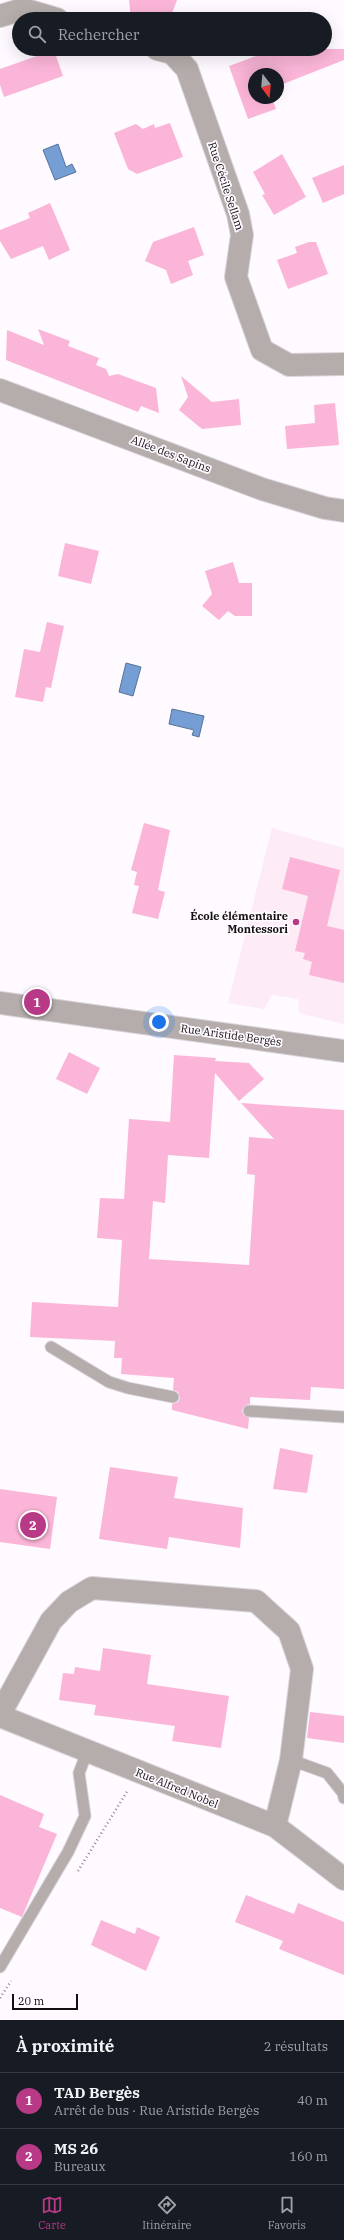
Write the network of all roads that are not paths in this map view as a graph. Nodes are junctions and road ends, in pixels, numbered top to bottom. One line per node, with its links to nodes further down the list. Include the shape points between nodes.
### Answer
1 (12, 12): 4 (street)
2 (13, 12): 3 (street, via 23,9)
3 (33, 12)
4 (0, 16)
5 (174, 56): 6 (street, Rue Cécile Sellam, via 187,69 230,192 242,235 236,278 262,350 289,365)
6 (344, 364)
7 (0, 390): 8 (street, Allée des Sapins, via 262,489 305,503)
8 (344, 511)
9 (1, 1006): 10 (street, Rue Aristide Bergès)
10 (344, 1050)
11 (51, 1347): 12 (lane, via 109,1382)
12 (173, 1396)
13 (249, 1411): 14 (lane)
14 (344, 1417)
15 (0, 1715): 16 (street, Rue Alfred Nobel); 17 (street, via 51,1621 69,1602 92,1588 256,1601 289,1632 302,1669)
16 (88, 1752): 19 (street, Rue Alfred Nobel); 21 (lane, via 79,1773 85,1816 68,1852)
17 (291, 1760): 18 (lane, via 327,1772); 19 (street)
18 (344, 1798)
19 (274, 1826): 20 (street, Rue Alfred Nobel)
20 (344, 1879)
21 (0, 1967)

